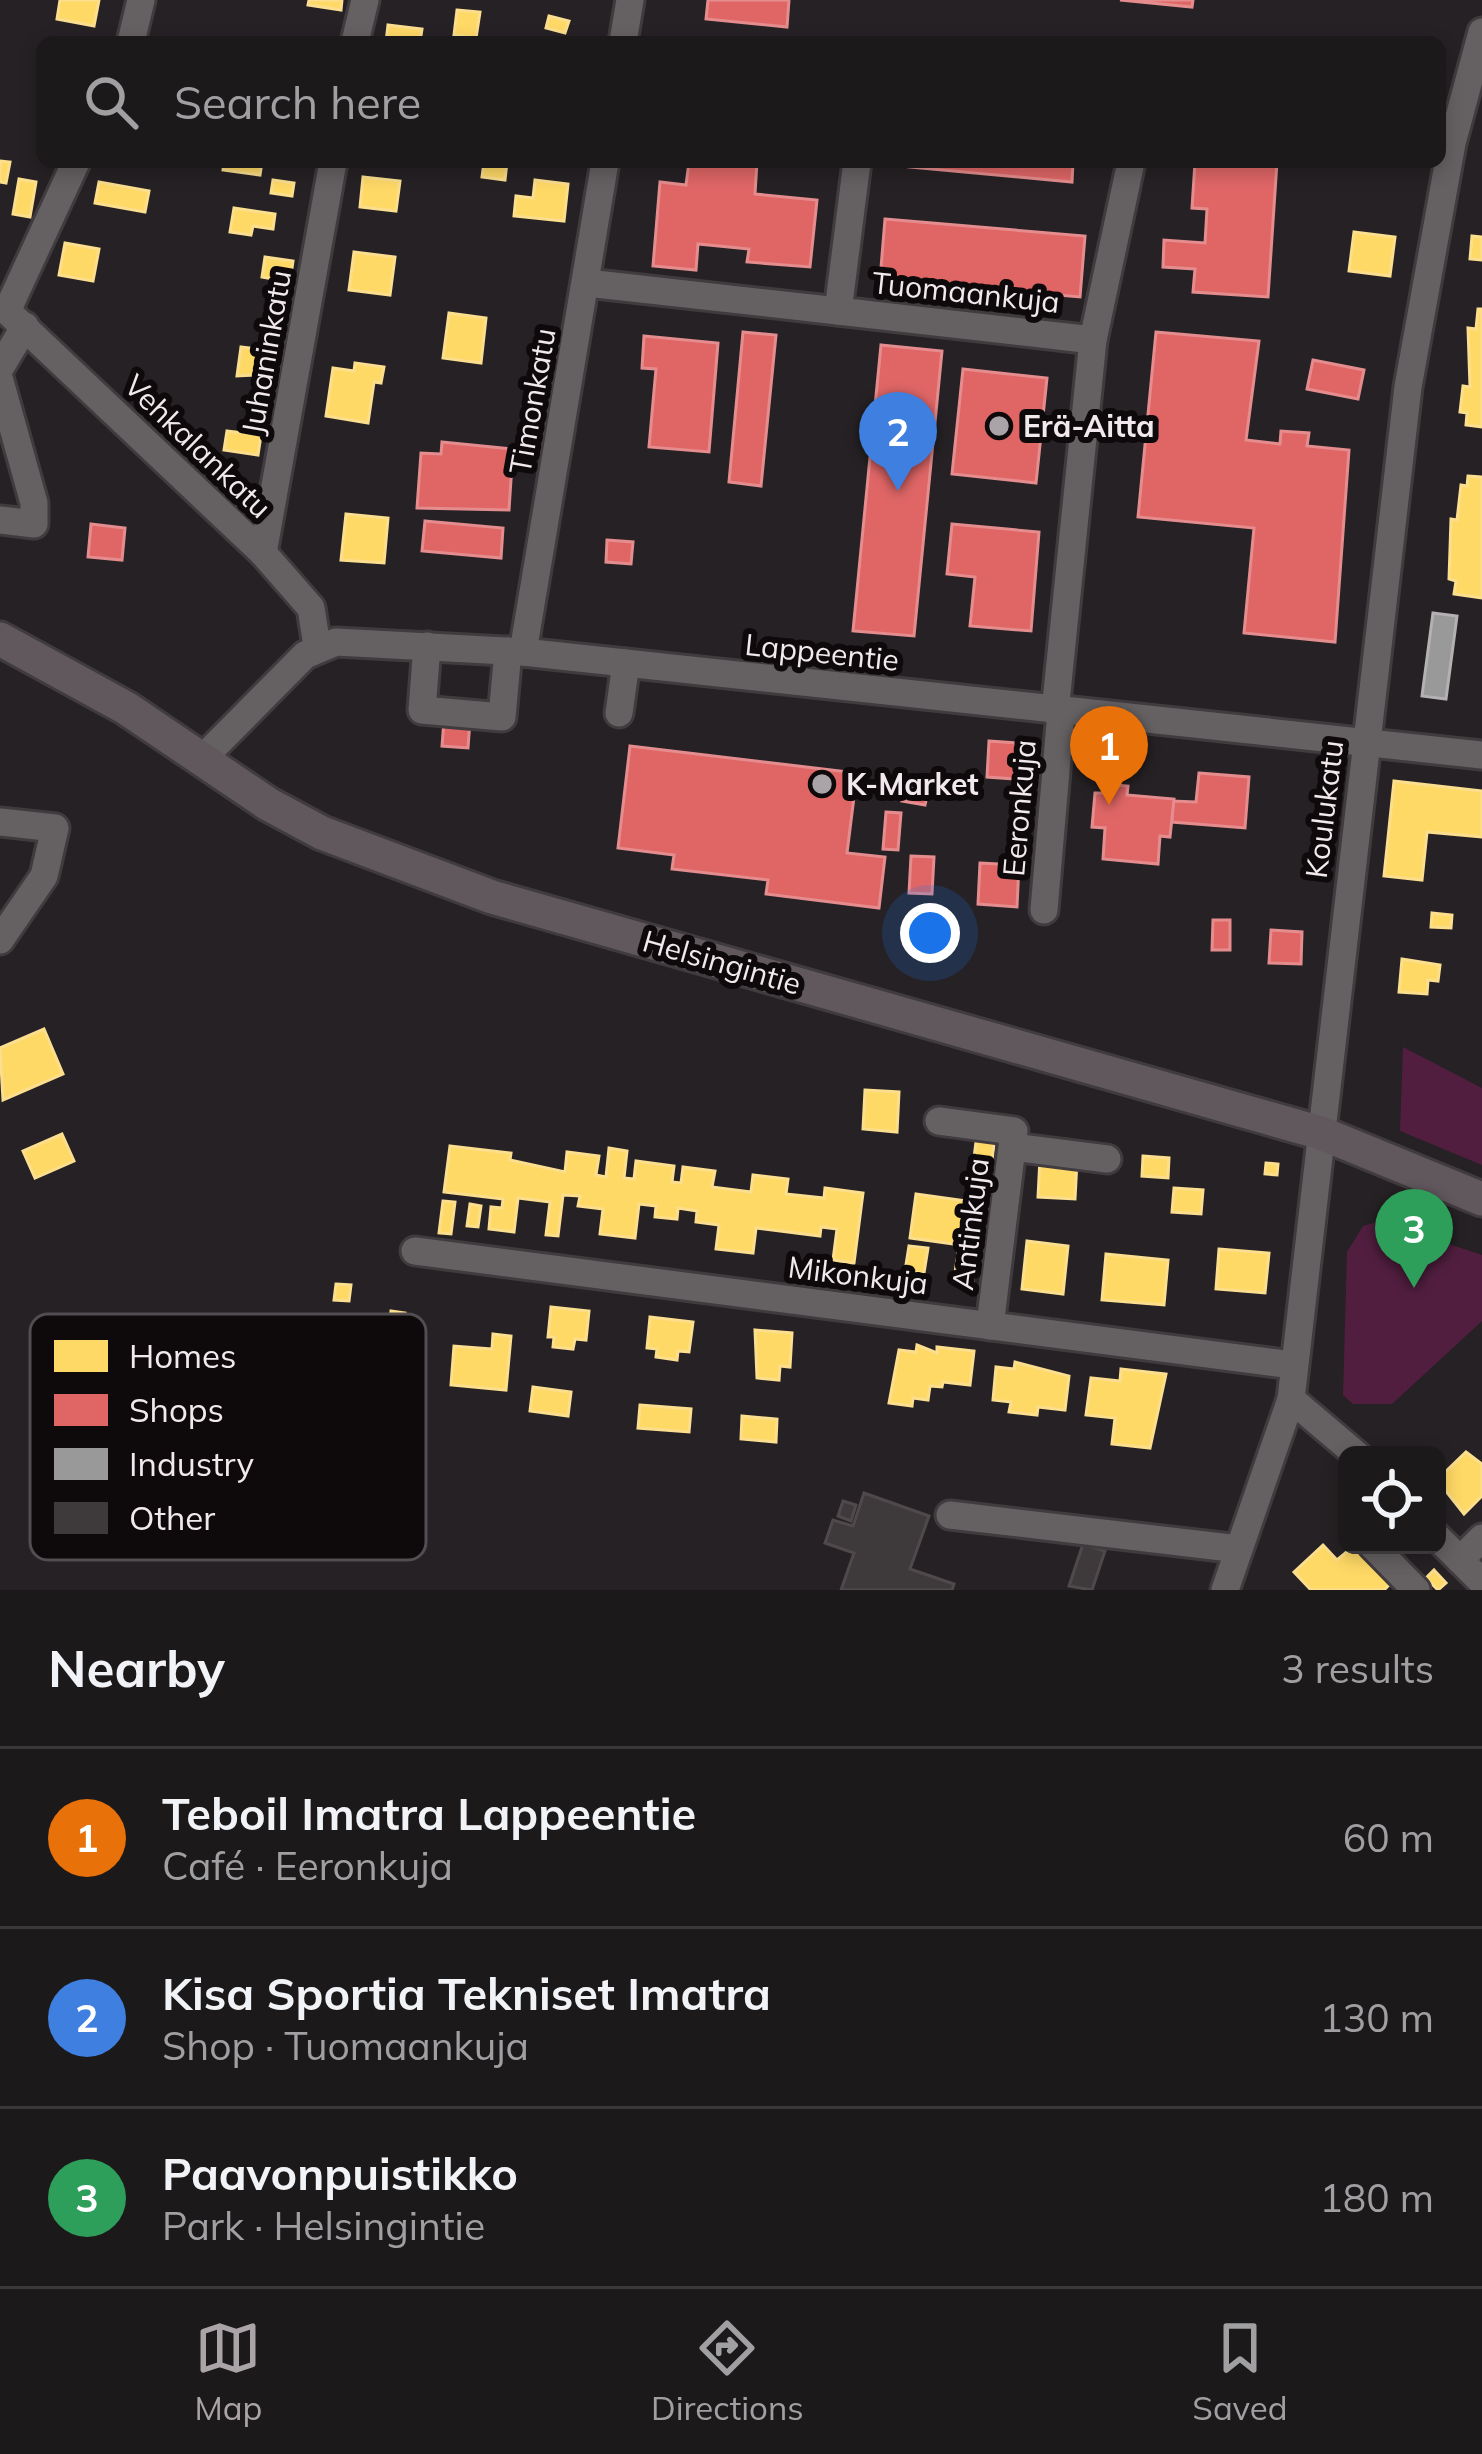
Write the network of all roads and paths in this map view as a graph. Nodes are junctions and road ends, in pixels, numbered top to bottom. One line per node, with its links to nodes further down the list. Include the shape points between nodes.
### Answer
1 (141, 0): 5 (street)
2 (365, 0): 6 (street)
3 (630, 0): 7 (street)
4 (1482, 32): 28 (street, Koulukatu, via 1452,143 1408,387)
5 (132, 36)
6 (356, 36)
7 (624, 36)
8 (74, 168): 15 (street)
9 (332, 168): 20 (street, Juhaninkatu)
10 (604, 168): 13 (street, Timonkatu)
11 (856, 168): 14 (street, Tuomaankuja)
12 (1130, 168): 16 (street, Tuomaankuja)
13 (586, 283): 14 (street); 24 (street, Timonkatu)
14 (838, 311): 16 (street, Tuomaankuja)
15 (16, 318): 17 (street); 20 (street, Vehkalankatu)
16 (1093, 340): 26 (street, Tuomaankuja)
17 (0, 368)
18 (0, 381): 19 (street, via 34,524)
19 (0, 520)
20 (263, 554): 22 (street, Vehkalankatu, via 311,608)
21 (0, 639): 30 (main road, Helsingintie)
22 (317, 646): 23 (street, Lappeentie); 30 (street)
23 (427, 646): 24 (street, Lappeentie); 24 (street, Timonkatu, via 422,710 502,717)
24 (515, 651): 25 (street, Lappeentie)
25 (626, 664): 26 (street, Lappeentie); 27 (street)
26 (1058, 712): 28 (street, Lappeentie); 32 (street, Eeronkuja)
27 (619, 713)
28 (1365, 742): 29 (street, Lappeentie); 35 (street, Koulukatu)
29 (1482, 755)
30 (201, 760): 35 (main road, Helsingintie, via 322,833 492,897)
31 (0, 822): 33 (street, via 56,828 44,876)
32 (1043, 910)
33 (0, 940)
34 (939, 1121): 36 (street)
35 (1321, 1133): 38 (main road, Helsingintie); 41 (street, Koulukatu)
36 (1013, 1139): 37 (street); 40 (street, Antinkuja)
37 (1107, 1160)
38 (1482, 1199)
39 (415, 1252): 40 (street, Mikonkuja)
40 (990, 1326): 41 (street, Mikonkuja)
41 (1293, 1364): 42 (street, Koulukatu)
42 (1291, 1399): 43 (street); 46 (street, Koulukatu)
43 (1346, 1446)
44 (950, 1515): 46 (street)
45 (1482, 1538): 49 (street)
46 (1239, 1549): 50 (street, Koulukatu)
47 (1446, 1549): 49 (street)
48 (1381, 1554): 51 (street)
49 (1467, 1576)
50 (1225, 1590)
51 (1416, 1590)

